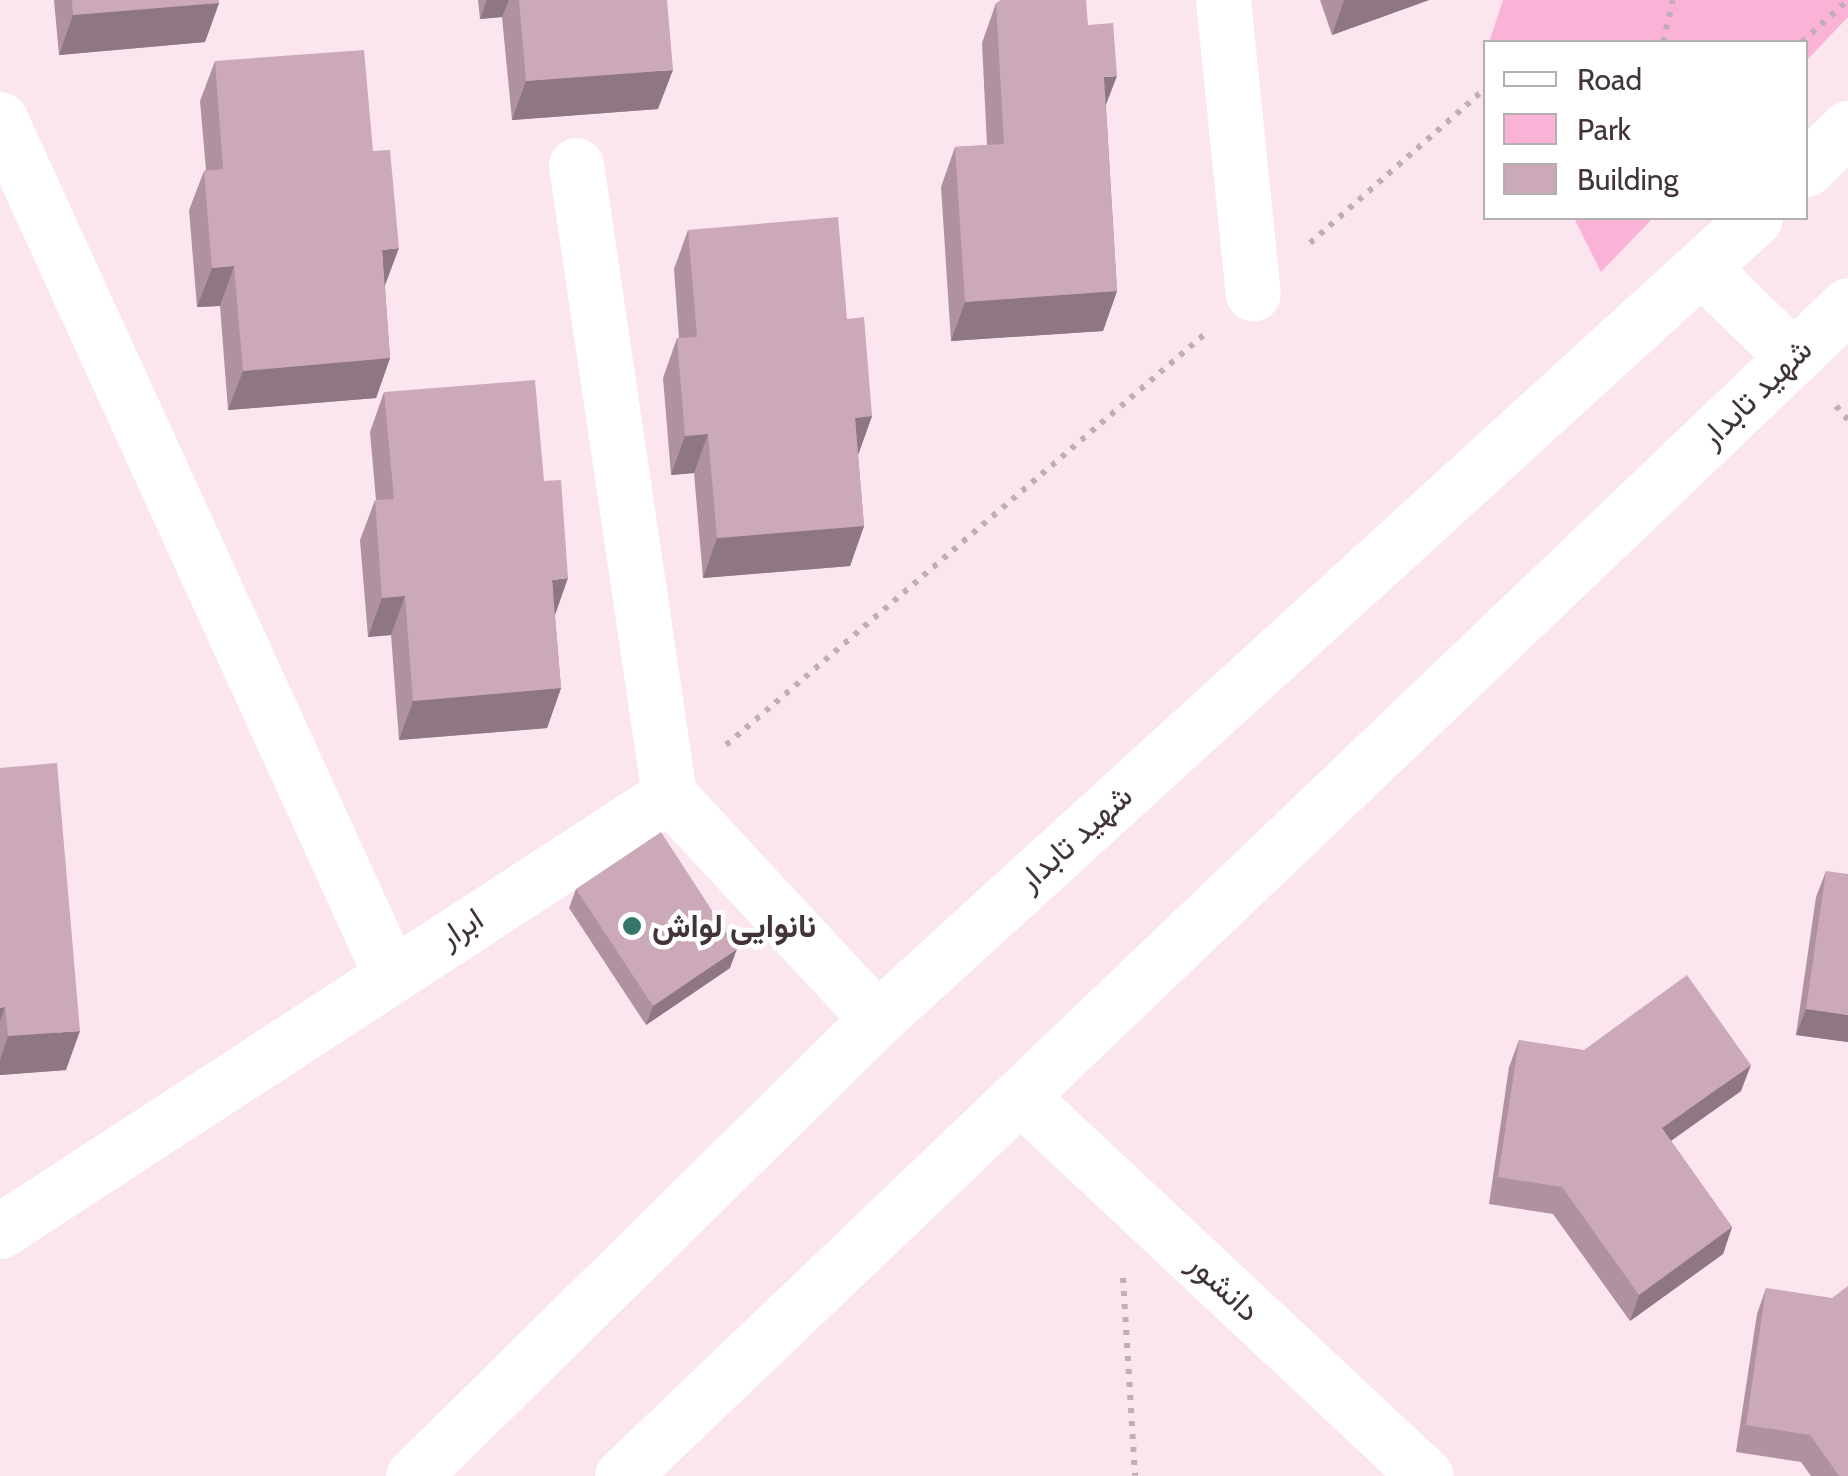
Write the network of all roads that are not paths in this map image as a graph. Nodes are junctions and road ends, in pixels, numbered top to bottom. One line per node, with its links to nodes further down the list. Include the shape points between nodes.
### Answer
1 (1224, 0): 8 (main road)
2 (0, 119): 12 (main road)
3 (1848, 128): 5 (main road)
4 (576, 165): 11 (main road)
5 (1808, 167)
6 (1753, 220): 7 (main road, شهید تابدار)
7 (1702, 268): 10 (main road); 13 (main road, شهید تابدار)
8 (1253, 293)
9 (1848, 305): 10 (main road, شهید تابدار)
10 (1793, 358): 14 (main road, شهید تابدار)
11 (668, 795): 12 (main road, ابرار); 13 (main road)
12 (390, 974): 15 (main road, ابرار)
13 (877, 1018): 16 (main road, شهید تابدار)
14 (1022, 1098): 17 (main road, شهید تابدار); 18 (main road, دانشور)
15 (0, 1232)
16 (413, 1476)
17 (622, 1476)
18 (1426, 1476)

